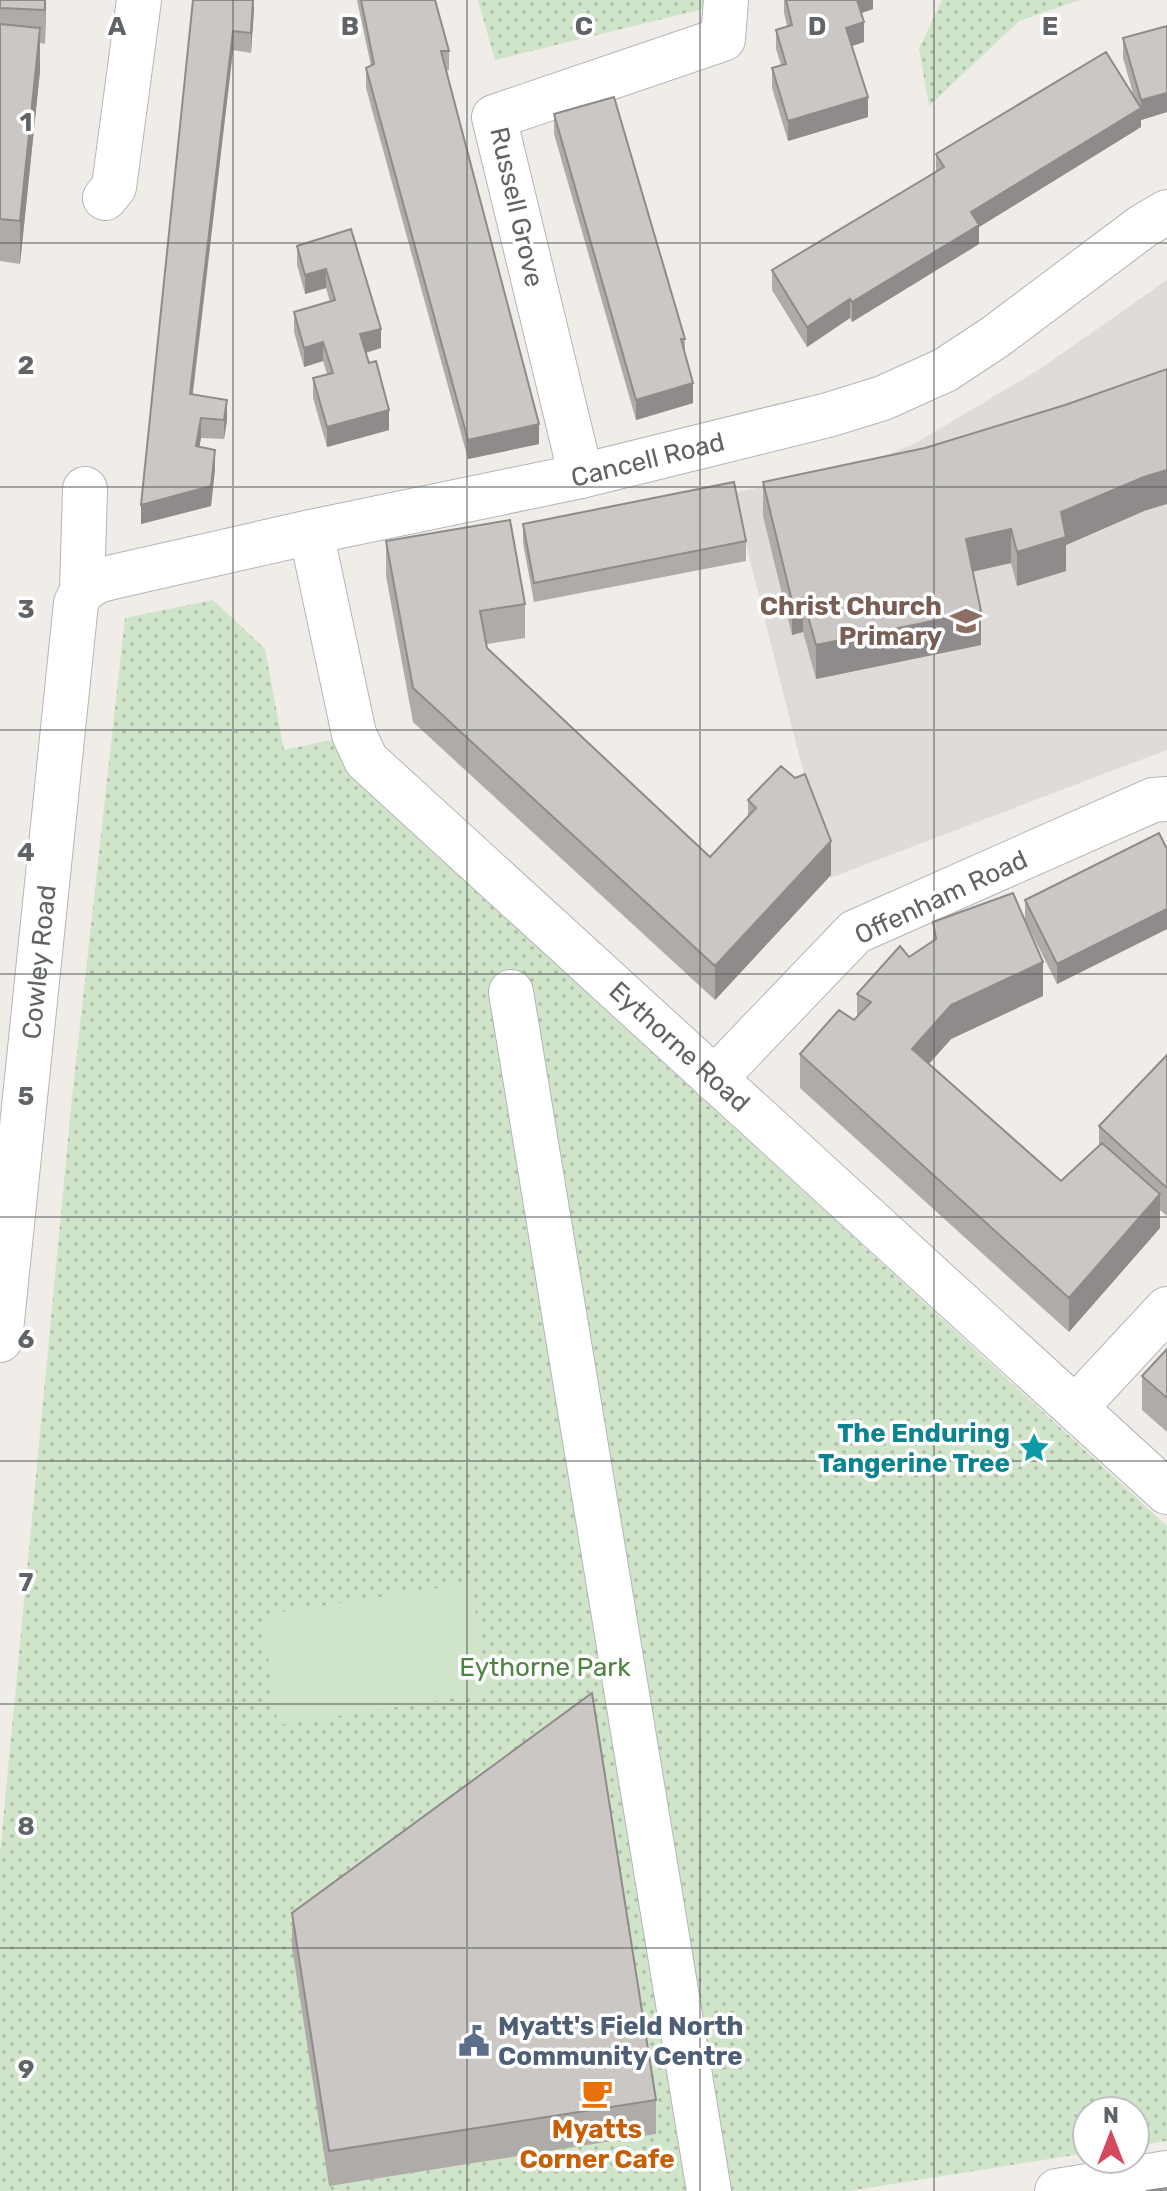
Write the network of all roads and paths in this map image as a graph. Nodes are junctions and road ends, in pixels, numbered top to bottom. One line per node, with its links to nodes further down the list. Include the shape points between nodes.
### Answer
1 (139, 0): 3 (street, via 114,187)
2 (726, 0): 5 (street, Russell Grove, via 723,39 494,117)
3 (105, 198)
4 (1167, 212): 5 (street, Cancell Road, via 945,370 883,398)
5 (581, 476): 7 (street, Cancell Road)
6 (85, 489): 8 (street, Cowley Road)
7 (311, 532): 8 (street, Cancell Road, via 97,581); 11 (street, Eythorne Road, via 354,734 366,760)
8 (82, 591): 13 (street, Cowley Road, via 76,603)
9 (1167, 799): 11 (street, Offenham Road, via 1153,800 855,932)
10 (511, 992): 17 (street)
11 (714, 1079): 14 (street, Eythorne Road)
12 (1167, 1309): 14 (street)
13 (1, 1325)
14 (1075, 1408): 15 (street, Eythorne Road)
15 (1167, 1492)
16 (1167, 2173): 18 (street)
17 (709, 2191)
18 (1057, 2191)

